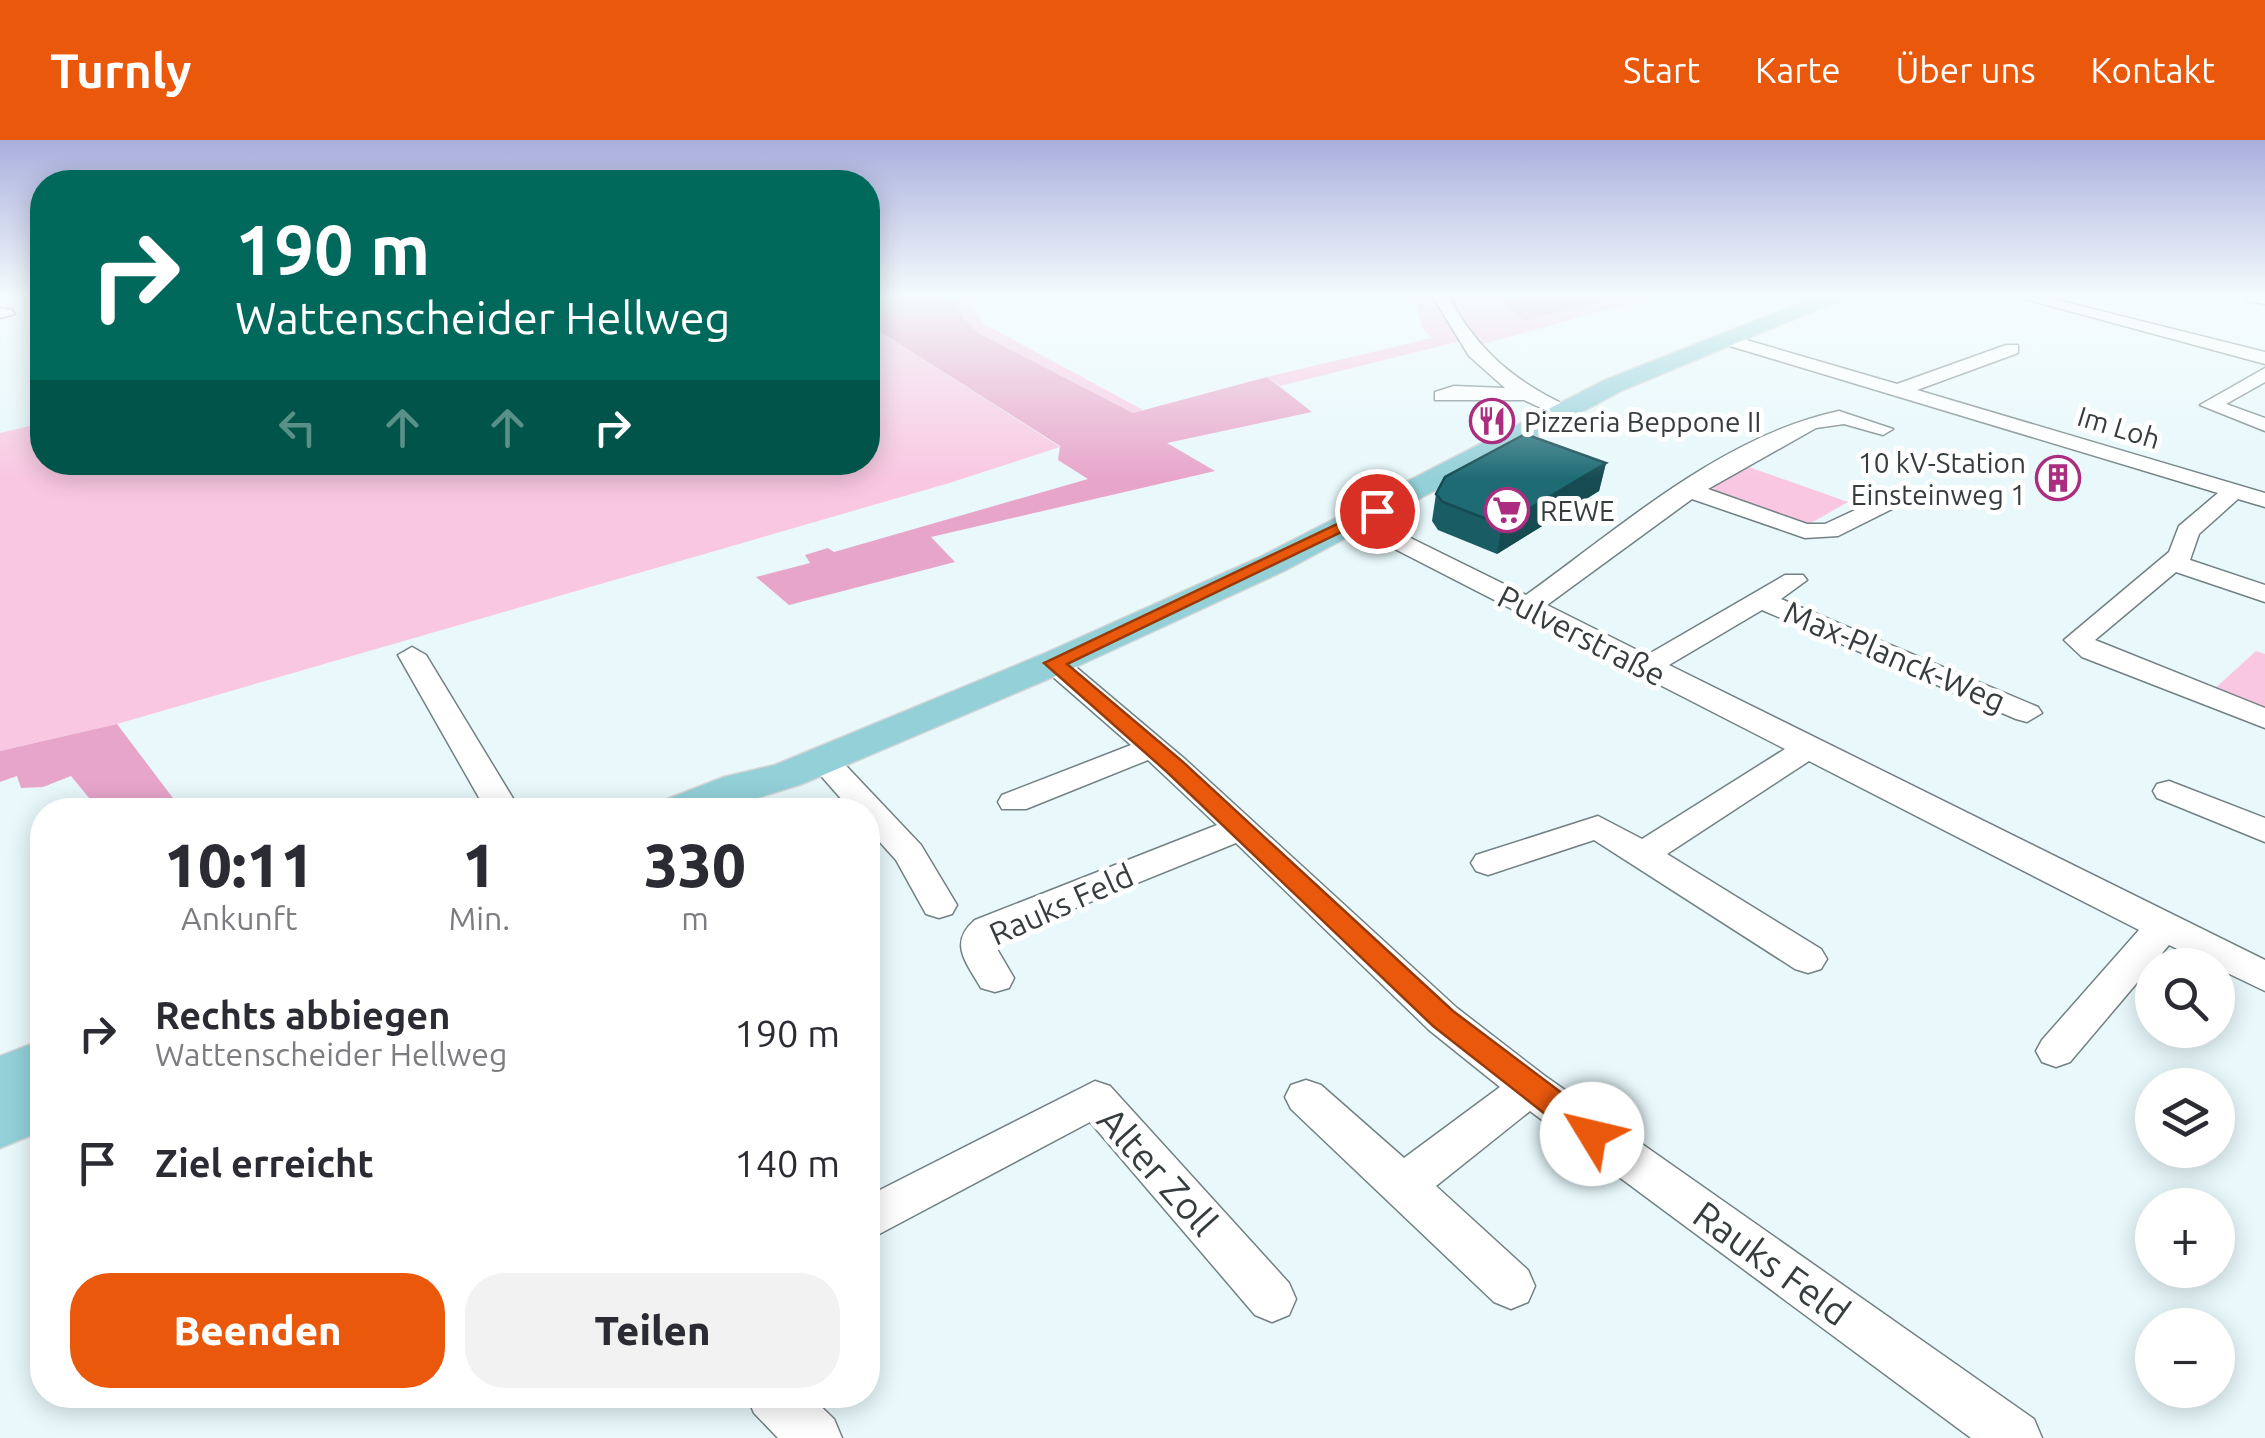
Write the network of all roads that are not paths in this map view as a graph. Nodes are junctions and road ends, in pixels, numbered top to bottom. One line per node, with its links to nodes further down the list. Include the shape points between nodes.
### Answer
1 (1484, 358): 7 (street)
2 (1679, 358): 9 (main road)
3 (1789, 358): 6 (street, Im Loh)
4 (1994, 358): 6 (street)
5 (2265, 374): 10 (street, via 2210,405)
6 (1899, 390): 12 (street, Im Loh)
7 (1522, 394): 8 (street); 9 (street)
8 (1442, 396)
9 (1563, 411): 16 (main road)
10 (2265, 424)
11 (1883, 429): 13 (street, via 1840,416 1776,437)
12 (2234, 490): 15 (street, Im Loh); 17 (street, via 2188,531)
13 (1692, 491): 14 (street, via 1805,531 1829,531); 21 (street)
14 (1894, 499)
15 (2265, 500)
16 (1358, 521): 21 (street, Pulverstraße); 23 (main road)
17 (2172, 562): 19 (street); 26 (street, via 2078,640)
18 (1794, 580): 20 (street)
19 (2265, 594)
20 (1762, 600): 24 (street); 25 (street, Max-Planck-Weg)
21 (1527, 607): 24 (street, Pulverstraße)
22 (412, 655): 31 (street)
23 (1054, 663): 27 (street, Rauks Feld); 29 (main road)
24 (1646, 667): 28 (street, Pulverstraße)
25 (2027, 713)
26 (2265, 720)
27 (1152, 748): 35 (street); 36 (street, Rauks Feld)
28 (1805, 750): 39 (street); 42 (street, Pulverstraße)
29 (804, 768): 32 (main road); 33 (main road); 34 (street)
30 (2169, 791): 38 (street)
31 (496, 798)
32 (710, 798)
33 (745, 798)
34 (841, 798)
35 (1014, 802)
36 (1240, 829): 45 (street, Rauks Feld, via 988,929 978,938 978,950); 49 (street, Rauks Feld, via 1387,970)
37 (880, 830): 41 (street, via 908,853)
38 (2265, 830)
39 (1643, 854): 40 (street, via 1598,828); 43 (street)
40 (1488, 863)
41 (939, 904)
42 (2163, 927): 44 (street, Pulverstraße); 46 (street)
43 (1808, 959)
44 (2265, 976)
45 (995, 978)
46 (2056, 1051)
47 (30, 1067): 48 (main road)
48 (0, 1079)
49 (1530, 1088): 53 (street); 59 (street, Rauks Feld)
50 (1306, 1096): 53 (street)
51 (30, 1111): 52 (main road)
52 (0, 1124)
53 (1403, 1185): 55 (street)
54 (880, 1213): 56 (street, Alter Zoll, via 1095,1098)
55 (1512, 1286)
56 (1272, 1299)
57 (785, 1408): 58 (street)
58 (814, 1438)
59 (2015, 1438)

